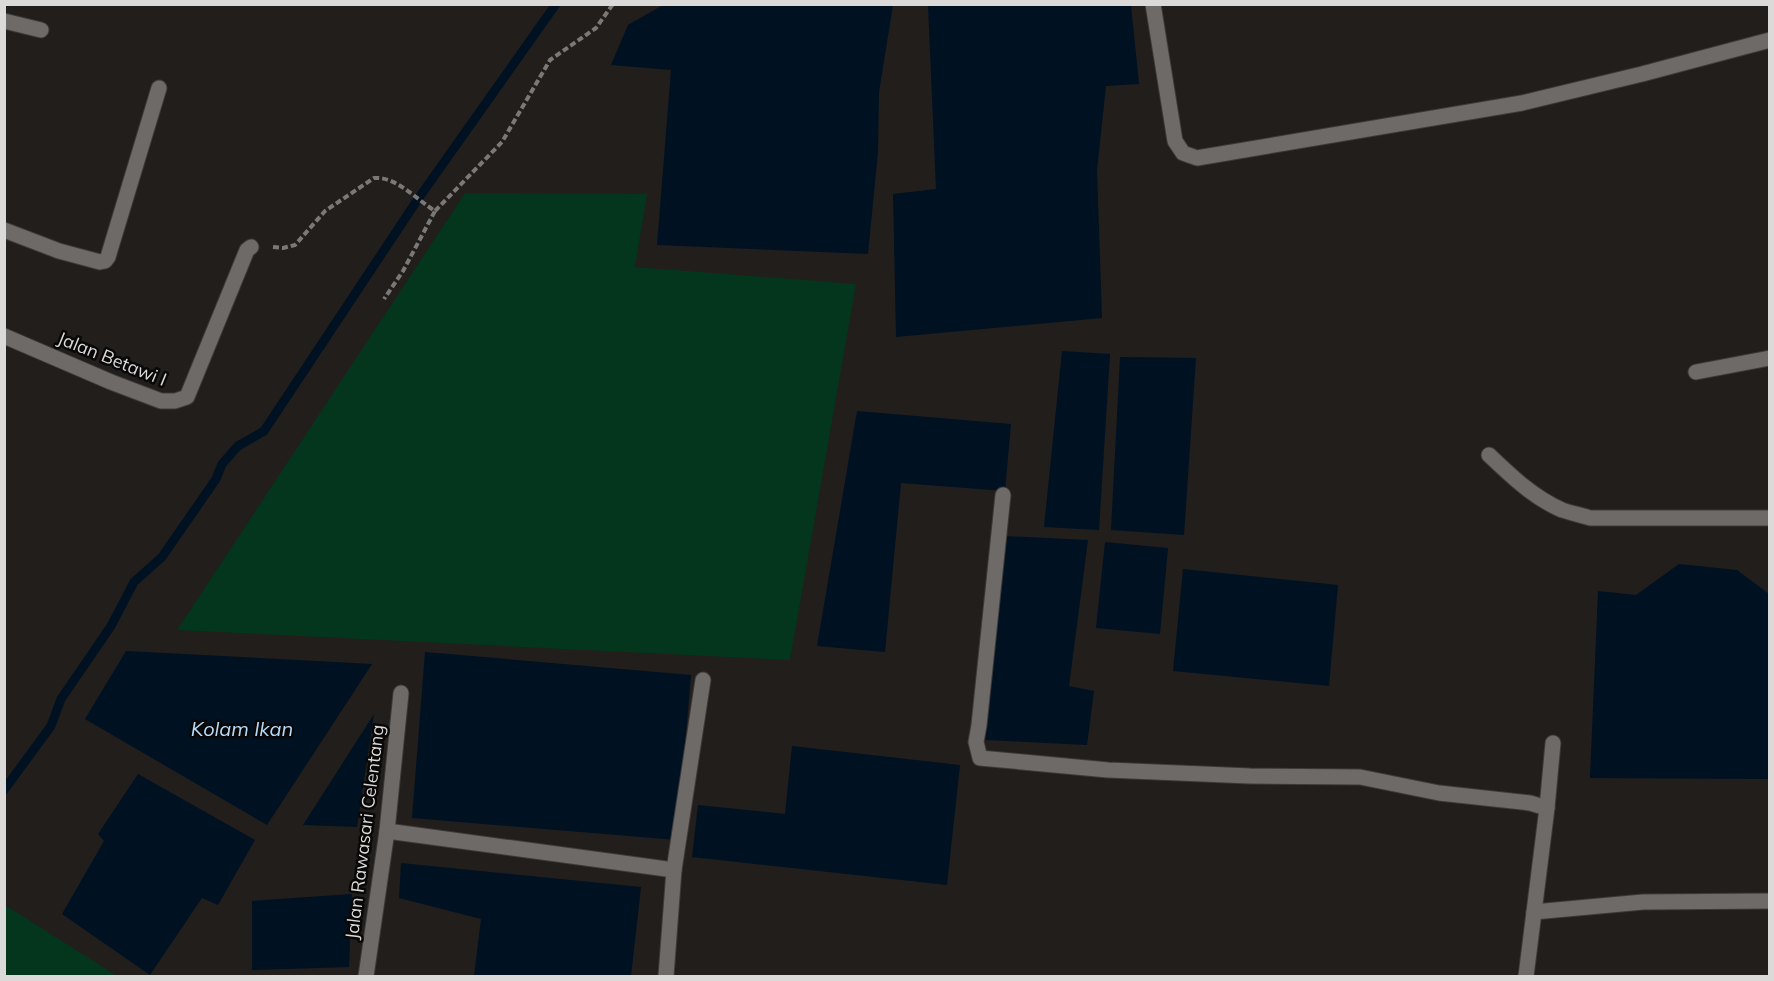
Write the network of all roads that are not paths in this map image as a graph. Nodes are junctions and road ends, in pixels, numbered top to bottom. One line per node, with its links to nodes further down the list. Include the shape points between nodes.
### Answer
1 (1153, 4): 4 (street, via 1176,141 1183,153 1197,158 1522,103)
2 (4, 21): 3 (street)
3 (41, 30)
4 (1770, 40)
5 (159, 88): 6 (street, via 105,261 59,251)
6 (4, 230)
7 (251, 247): 8 (street, Jalan Betawi I, via 187,397 161,401)
8 (4, 336)
9 (1770, 358): 10 (street)
10 (1696, 372)
11 (1489, 455): 13 (street, via 1539,496 1562,510 1590,518)
12 (1003, 495): 17 (street, via 976,742 980,758 1120,770 1360,777)
13 (1770, 518)
14 (703, 680): 19 (street)
15 (401, 693): 18 (street, Jalan Rawasari Celentang)
16 (1553, 743): 17 (street)
17 (1547, 808): 21 (street)
18 (387, 831): 19 (street); 22 (street, Jalan Rawasari Celentang)
19 (674, 870): 23 (street)
20 (1770, 902): 21 (street, via 1643,902)
21 (1534, 912): 24 (street)
22 (366, 976)
23 (666, 976)
24 (1526, 976)

